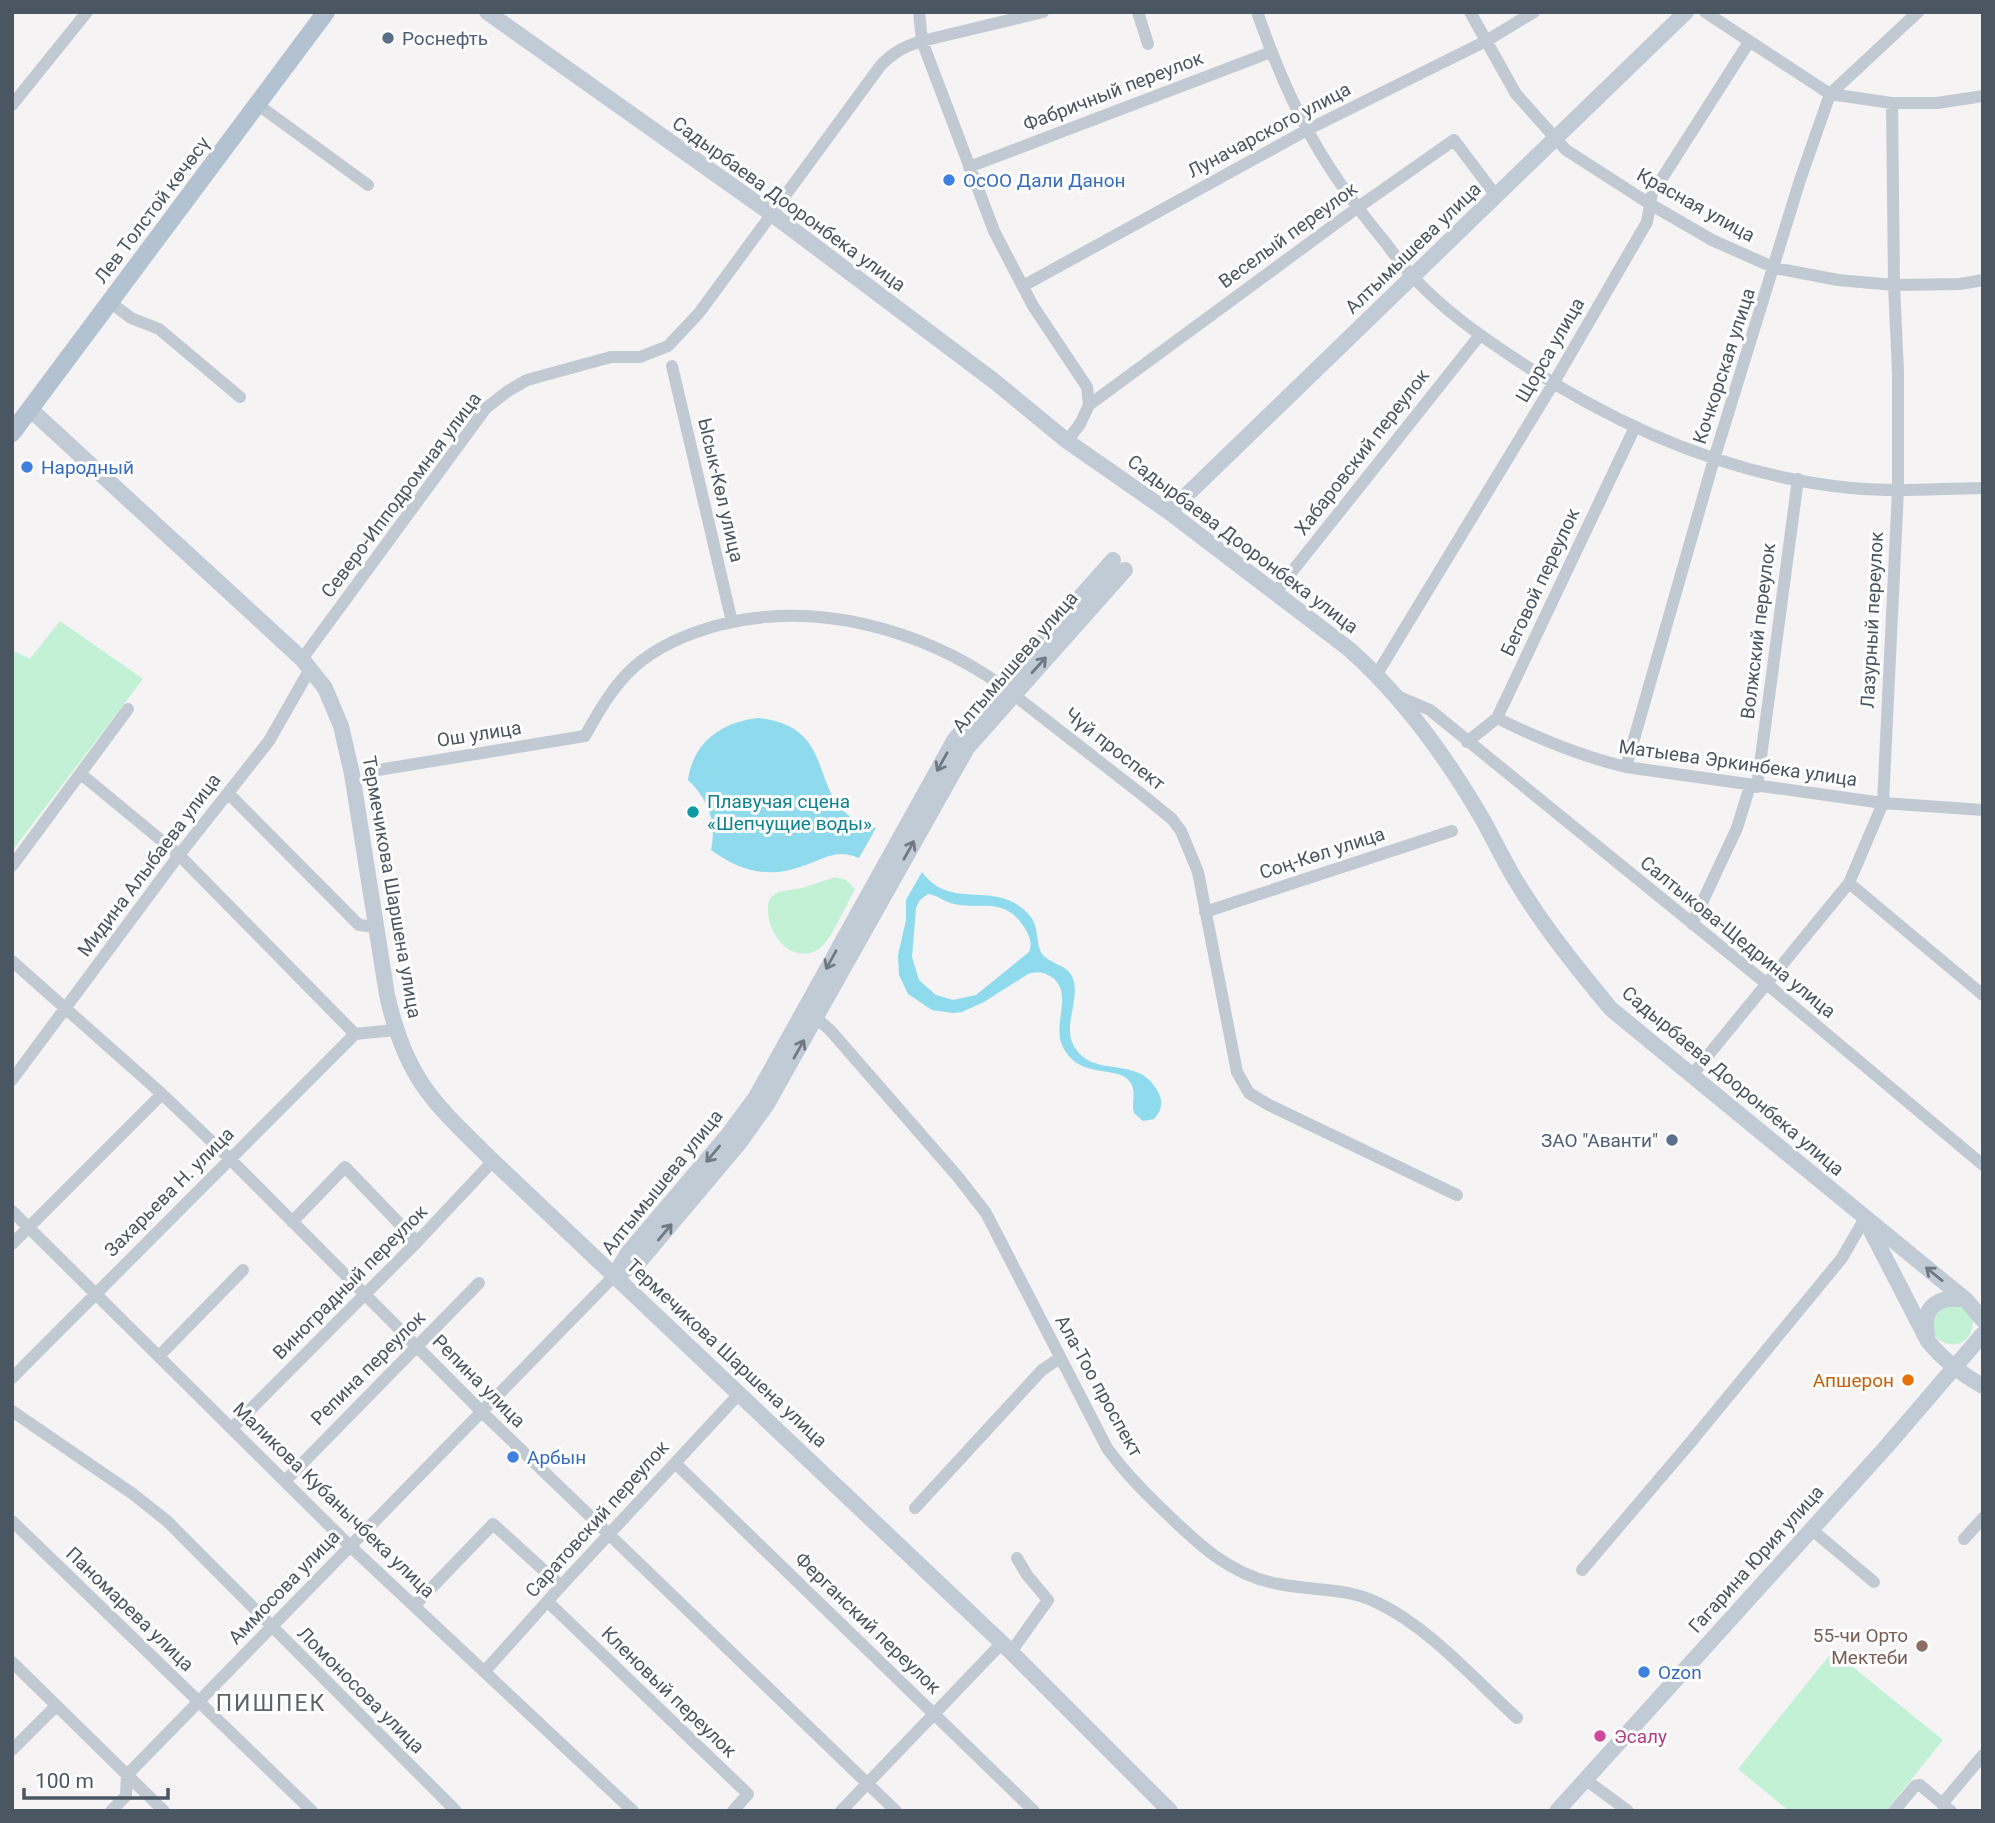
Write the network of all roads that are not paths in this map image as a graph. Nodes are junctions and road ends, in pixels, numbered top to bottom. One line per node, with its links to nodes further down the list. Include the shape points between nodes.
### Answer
1 (87, 12): 22 (street)
2 (326, 12): 21 (main road, Лев Толстой көчөсү)
3 (487, 12): 30 (main road, Садырбаева Дооронбека улица)
4 (919, 12): 13 (street)
5 (1043, 12): 13 (street, Северо-Ипподромная улица)
6 (1138, 12): 16 (street)
7 (1257, 12): 17 (street)
8 (1471, 12): 14 (street, Красная улица)
9 (1534, 12): 14 (street, Луначарского улица)
10 (1686, 12): 24 (main road, Алтымышева улица)
11 (1705, 12): 15 (street)
12 (1918, 12): 18 (street, Кочкорская улица)
13 (922, 41): 25 (street); 30 (street, Северо-Ипподромная улица, via 892,53 881,65)
14 (1486, 41): 23 (street, Луначарского улица); 24 (street, Красная улица, via 1516,94)
15 (1749, 42): 18 (street); 28 (street, Щорса улица, via 1652,194)
16 (1148, 44)
17 (1271, 52): 23 (street); 25 (street, Фабричный переулок)
18 (1830, 94): 20 (street); 31 (street, Кочкорская улица)
19 (1983, 96): 20 (street)
20 (1892, 103): 34 (street, Лазурный переулок)
21 (257, 104): 26 (street); 36 (main road, Лев Толстой көчөсү)
22 (12, 105)
23 (1307, 130): 29 (street); 35 (street, Луначарского улица)
24 (1556, 139): 27 (main road, Алтымышева улица); 28 (street, Красная улица)
25 (969, 167): 35 (street, via 994,231)
26 (368, 185)
27 (1497, 197): 29 (street, Веселый переулок, via 1454,140); 32 (main road, Алтымышева улица)
28 (1650, 204): 31 (street, Красная улица, via 1712,240); 39 (street, Щорса улица, via 1647,222)
29 (1357, 208): 32 (street); 41 (street, Веселый переулок)
30 (772, 214): 45 (main road, Садырбаева Дооронбека улица); 54 (street, Северо-Ипподромная улица, via 699,313 668,346 640,357 611,357 527,380 486,408)
31 (1775, 268): 34 (street, Красная улица); 46 (street, Кочкорская улица)
32 (1413, 277): 37 (street); 50 (main road, Алтымышева улица)
33 (1983, 280): 34 (street, Красная улица)
34 (1894, 285): 49 (street, Лазурный переулок)
35 (1023, 286): 41 (street, via 1087,387)
36 (110, 302): 40 (street, via 131,318 159,329); 42 (main road, Лев Толстой көчөсү)
37 (1480, 335): 39 (street); 52 (street, Хабаровский переулок)
38 (672, 366): 53 (street, Ысык-Көл улица)
39 (1553, 384): 43 (street); 55 (street, Щорса улица)
40 (240, 397)
41 (1089, 405): 45 (street)
42 (30, 409): 44 (main road, Лев Толстой көчөсү); 54 (main road, Термечикова Шаршена улица)
43 (1635, 427): 46 (street); 59 (street, Беговой переулок)
44 (12, 433)
45 (1067, 440): 50 (main road, Садырбаева Дооронбека улица)
46 (1714, 459): 47 (street); 62 (street, Кочкорская улица)
47 (1798, 479): 49 (street); 65 (street, Волжский переулок)
48 (1983, 488): 49 (street)
49 (1898, 490): 67 (street, Лазурный переулок)
50 (1169, 512): 52 (main road, Садырбаева Дооронбека улица)
51 (1119, 565): 56 (main road, Алтымышева улица)
52 (1275, 593): 55 (main road, Садырбаева Дооронбека улица)
53 (732, 622): 56 (street, Чүй проспект, via 792,616 871,626 934,646); 60 (street, Чүй проспект, via 677,639 636,665 606,699)
54 (306, 664): 66 (street, Мидина Алыбаева улица, via 269,741); 75 (main road, Термечикова Шаршена улица, via 325,688 341,726)
55 (1377, 674): 57 (main road, Садырбаева Дооронбека улица)
56 (1007, 689): 73 (street, Чүй проспект, via 1172,820 1194,858); 80 (main road, Алтымышева улица, via 955,739)
57 (1397, 696): 61 (street, Салтыкова-Щедрина улица, via 1430,710); 83 (main road, Садырбаева Дооронбека улица, via 1456,777 1563,952 1611,1009)
58 (128, 709): 64 (street)
59 (1497, 719): 61 (street, Беговой переулок); 62 (street, Матыева Эркинбека улица, via 1549,743)
60 (585, 736): 63 (street, Ош улица)
61 (1467, 742): 74 (street, Салтыкова-Щедрина улица)
62 (1626, 767): 65 (street, Матыева Эркинбека улица)
63 (378, 770)
64 (81, 774): 70 (street); 71 (street)
65 (1754, 787): 67 (street, Матыева Эркинбека улица); 74 (street, Волжский переулок)
66 (228, 793): 70 (street, Мидина Алыбаева улица); 75 (street, via 359,925)
67 (1883, 803): 68 (street, Матыева Эркинбека улица); 72 (street, Лазурный переулок)
68 (1983, 810)
69 (1452, 831): 73 (street, Соң-Көл улица)
70 (179, 855): 79 (street, Мидина Алыбаева улица); 82 (street)
71 (12, 866)
72 (1849, 883): 77 (street, Лазурный переулок); 78 (street)
73 (1205, 912): 89 (street, Чүй проспект, via 1237,1072 1249,1093)
74 (1692, 924): 77 (street, Салтыкова-Щедрина улица)
75 (376, 927): 81 (main road, Термечикова Шаршена улица)
76 (12, 961): 79 (street, Репина улица)
77 (1767, 985): 83 (street, Лазурный переулок); 88 (street, Салтыкова-Щедрина улица)
78 (1983, 995)
79 (65, 1007): 84 (street, Мидина Алыбаева улица); 85 (street, Репина улица)
80 (811, 1013): 97 (main road, Алтымышева улица, via 742,1116); 107 (street, Ала-Тоо проспект, via 974,1196)
81 (395, 1030): 82 (street); 87 (main road, Термечикова Шаршена улица, via 425,1091)
82 (355, 1034): 86 (street, Захарьева Н. улица)
83 (1692, 1075): 91 (main road, Садырбаева Дооронбека улица)
84 (12, 1080)
85 (162, 1094): 86 (street, Репина улица); 93 (street)
86 (229, 1158): 92 (street, Репина улица); 99 (street, Захарьева Н. улица)
87 (494, 1161): 94 (street, Виноградный переулок); 97 (main road, Термечикова Шаршена улица)
88 (1983, 1166)
89 (1457, 1195)
90 (12, 1212): 93 (street, Маликова Кубанычбека улица)
91 (1865, 1218): 101 (main road, Садырбаева Дооронбека улица, one-way to 91); 104 (main road, Садырбаева Дооронбека улица); 125 (street, via 1842,1258)
92 (292, 1222): 94 (street, via 345,1167); 100 (street, Репина улица)
93 (29, 1228): 95 (street); 99 (street, Маликова Кубанычбека улица)
94 (417, 1242): 100 (street, Виноградный переулок)
95 (12, 1244)
96 (243, 1270): 106 (street)
97 (614, 1276): 111 (main road, Термечикова Шаршена улица); 113 (street, Аммосова улица)
98 (479, 1283): 105 (street, Репина переулок)
99 (96, 1294): 106 (street, Маликова Кубанычбека улица); 109 (street, Захарьева Н. улица)
100 (365, 1295): 105 (street, Репина улица); 114 (street, Виноградный переулок)
101 (1966, 1300): 102 (main road, Садырбаева Дооронбека улица); 104 (main road, via 1951,1297 1933,1307 1926,1316)
102 (1983, 1320)
103 (1983, 1334): 108 (main road, Гагарина Юрия улица)
104 (1928, 1340): 108 (main road, Садырбаева Дооронбека улица)
105 (416, 1347): 113 (street, Репина улица); 116 (street, Репина переулок)
106 (159, 1356): 114 (street, Маликова Кубанычбека улица)
107 (1060, 1358): 117 (street, via 1042,1370); 137 (street, Ала-Тоо проспект, via 1118,1464 1204,1549 1260,1580 1355,1594 1390,1609 1421,1630)
108 (1956, 1366): 110 (main road, Садырбаева Дооронбека улица); 120 (main road, Гагарина Юрия улица)
109 (12, 1378)
110 (1983, 1386)
111 (739, 1394): 115 (street, Саратовский переулок); 131 (main road, Термечикова Шаршена улица)
112 (12, 1411): 130 (street, Ломоносова улица, via 167,1521)
113 (482, 1412): 121 (street, Репина улица); 123 (street, Аммосова улица)
114 (232, 1428): 116 (street, Маликова Кубанычбека улица)
115 (675, 1463): 121 (street, Саратовский переулок); 136 (street, Ферганский переулок)
116 (285, 1481): 123 (street, Маликова Кубанычбека улица)
117 (915, 1508)
118 (1983, 1518): 122 (street)
119 (12, 1521): 134 (street, Паномарева улица)
120 (1811, 1529): 126 (street); 141 (main road, Гагарина Юрия улица)
121 (609, 1534): 127 (street, Саратовский переулок); 142 (street, Репина улица)
122 (1964, 1539)
123 (349, 1546): 129 (street, Маликова Кубанычбека улица); 130 (street, Аммосова улица)
124 (1017, 1558): 131 (street, via 1048,1600)
125 (1581, 1570)
126 (1874, 1582)
127 (561, 1586): 128 (street, Саратовский переулок); 129 (street, via 493,1524)
128 (548, 1602): 133 (street, Саратовский переулок); 149 (street, Кленовый переулок, via 748,1794)
129 (414, 1606): 133 (street, Маликова Кубанычбека улица)
130 (271, 1628): 134 (street, Аммосова улица); 147 (street, Ломоносова улица)
131 (1007, 1647): 136 (street); 153 (main road, Термечикова Шаршена улица)
132 (12, 1662): 135 (street)
133 (485, 1671): 148 (street, Маликова Кубанычбека улица)
134 (198, 1703): 140 (street, Аммосова улица); 146 (street, Паномарева улица)
135 (56, 1706): 138 (street); 140 (street)
136 (934, 1713): 142 (street); 152 (street, Ферганский переулок)
137 (1517, 1718)
138 (12, 1750)
139 (1983, 1755): 143 (street)
140 (127, 1775): 144 (street, Аммосова улица, via 126,1796); 145 (street)
141 (1586, 1780): 154 (main road, Гагарина Юрия улица); 155 (street)
142 (867, 1783): 150 (street); 151 (street, Репина улица)
143 (1946, 1807): 156 (street, via 1920,1785)
144 (111, 1811)
145 (164, 1811)
146 (312, 1811)
147 (456, 1811)
148 (633, 1811)
149 (733, 1811)
150 (841, 1811)
151 (896, 1811)
152 (1034, 1811)
153 (1170, 1811)
154 (1558, 1811)
155 (1628, 1811)
156 (1894, 1811)

